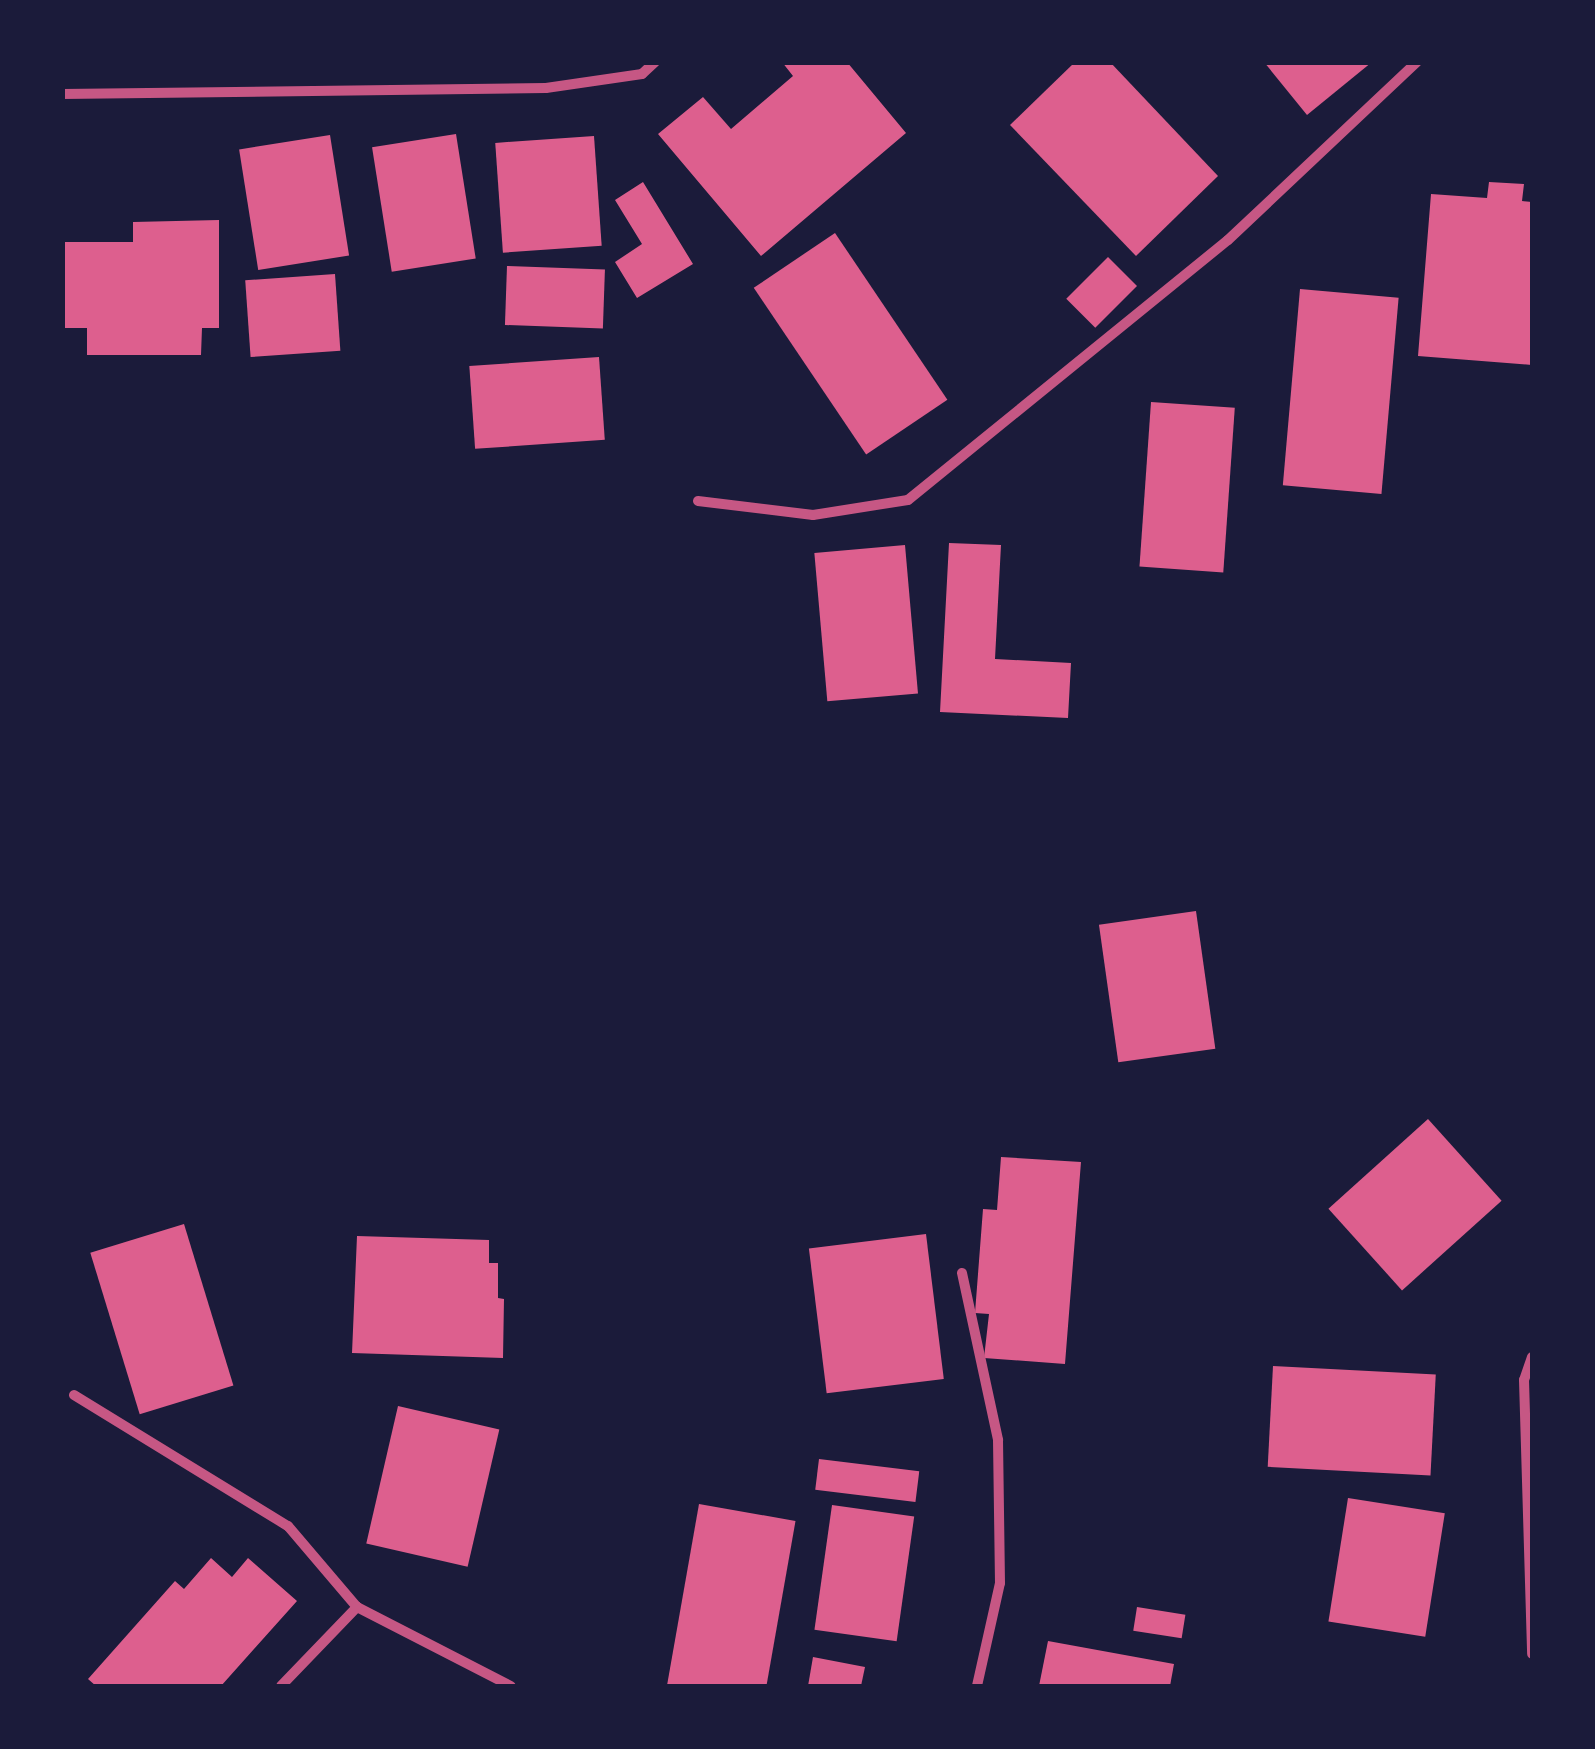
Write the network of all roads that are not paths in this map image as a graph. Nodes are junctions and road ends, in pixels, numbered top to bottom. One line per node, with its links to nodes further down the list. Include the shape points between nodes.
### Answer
1 (655, 62): 3 (street, via 642,74 546,88)
2 (1417, 62): 4 (street, via 1228,240 908,500 813,516)
3 (62, 94)
4 (698, 500)
5 (962, 1272): 12 (street, via 998,1440 1000,1583)
6 (1532, 1357): 9 (street, via 1524,1380)
7 (74, 1395): 8 (street, via 288,1526)
8 (357, 1606): 10 (street); 11 (street)
9 (1532, 1654)
10 (281, 1686)
11 (511, 1686)
12 (978, 1686)

